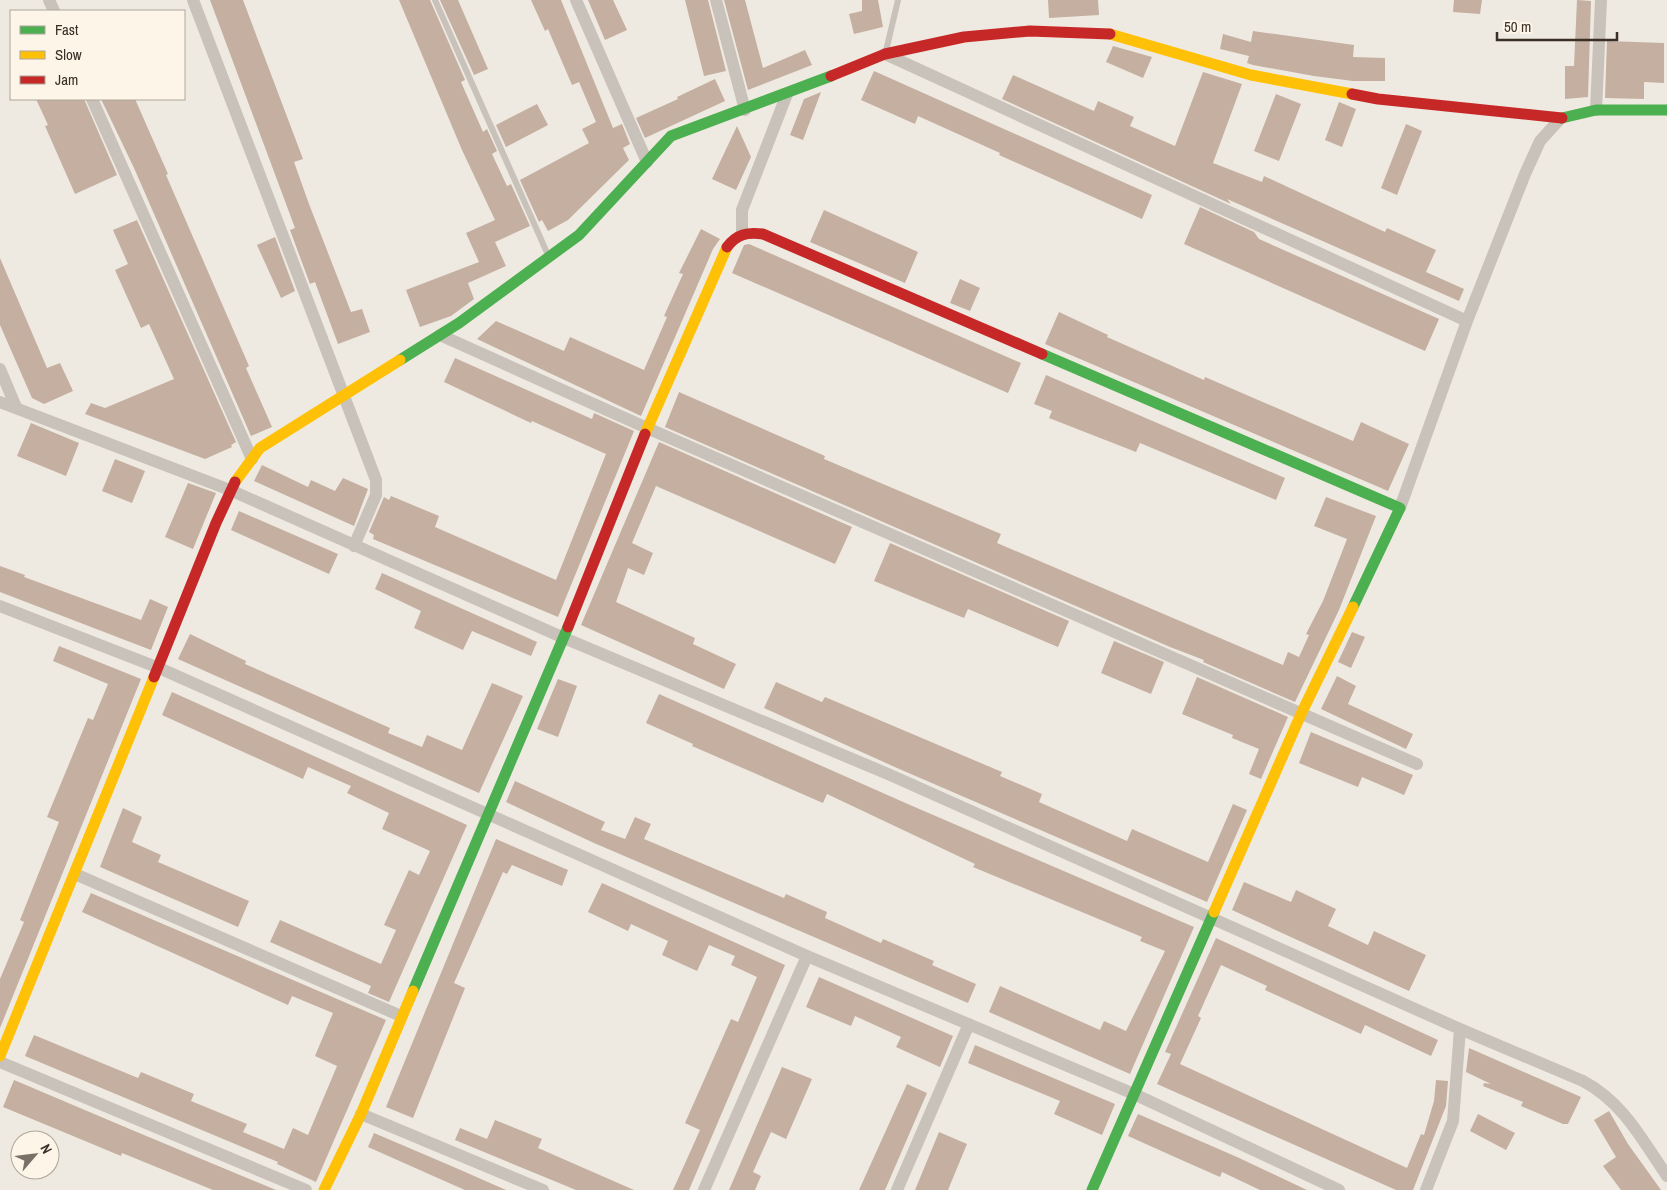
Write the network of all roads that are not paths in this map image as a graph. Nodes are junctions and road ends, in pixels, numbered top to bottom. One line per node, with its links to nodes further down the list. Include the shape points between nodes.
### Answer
1 (193, 0): 20 (street)
2 (435, 0): 16 (lane)
3 (576, 0): 14 (street)
4 (716, 0): 10 (street)
5 (898, 0): 7 (lane)
6 (1601, 0): 11 (street)
7 (885, 54): 8 (street); 13 (street, via 964,37 1030,31 1103,32 1201,62 1287,83 1378,99); 17 (street)
8 (786, 94): 10 (street); 15 (street, via 742,210)
9 (92, 100): 24 (street)
10 (745, 110): 14 (street, via 671,136)
11 (1596, 110): 12 (street); 13 (street)
12 (1667, 110)
13 (1560, 119): 17 (street, via 1540,141)
14 (646, 162): 16 (street, via 579,235)
15 (742, 234): 23 (street, via 732,240 723,253); 26 (street, via 762,234)
16 (549, 257): 18 (street)
17 (1468, 321): 26 (street)
18 (440, 335): 20 (street); 23 (street)
19 (0, 369): 22 (street)
20 (344, 395): 24 (street, via 260,448); 27 (street, via 376,480 376,495)
21 (0, 402): 22 (street)
22 (16, 407): 25 (street)
23 (647, 428): 29 (street); 31 (street)
24 (252, 458): 25 (street)
25 (230, 490): 27 (street); 30 (street)
26 (1400, 508): 31 (street)
27 (354, 546): 29 (street)
28 (0, 606): 30 (street)
29 (564, 638): 33 (street); 35 (street, via 888,774)
30 (159, 668): 33 (street); 34 (street)
31 (1302, 712): 32 (street); 35 (street)
32 (1417, 764)
33 (489, 813): 36 (street); 37 (street)
34 (75, 874): 37 (street); 40 (street)
35 (1212, 918): 39 (street); 42 (street)
36 (807, 956): 38 (street); 48 (street)
37 (401, 1016): 43 (street)
38 (969, 1024): 42 (street); 49 (street)
39 (1460, 1029): 44 (street, via 1603,1092 1621,1109); 52 (street, via 1453,1121)
40 (0, 1056)
41 (0, 1062): 45 (street)
42 (1134, 1094): 50 (street); 51 (street)
43 (360, 1114): 46 (street); 47 (street)
44 (1667, 1176)
45 (306, 1190)
46 (324, 1190)
47 (543, 1190)
48 (704, 1190)
49 (897, 1190)
50 (1092, 1190)
51 (1339, 1190)
52 (1426, 1190)

